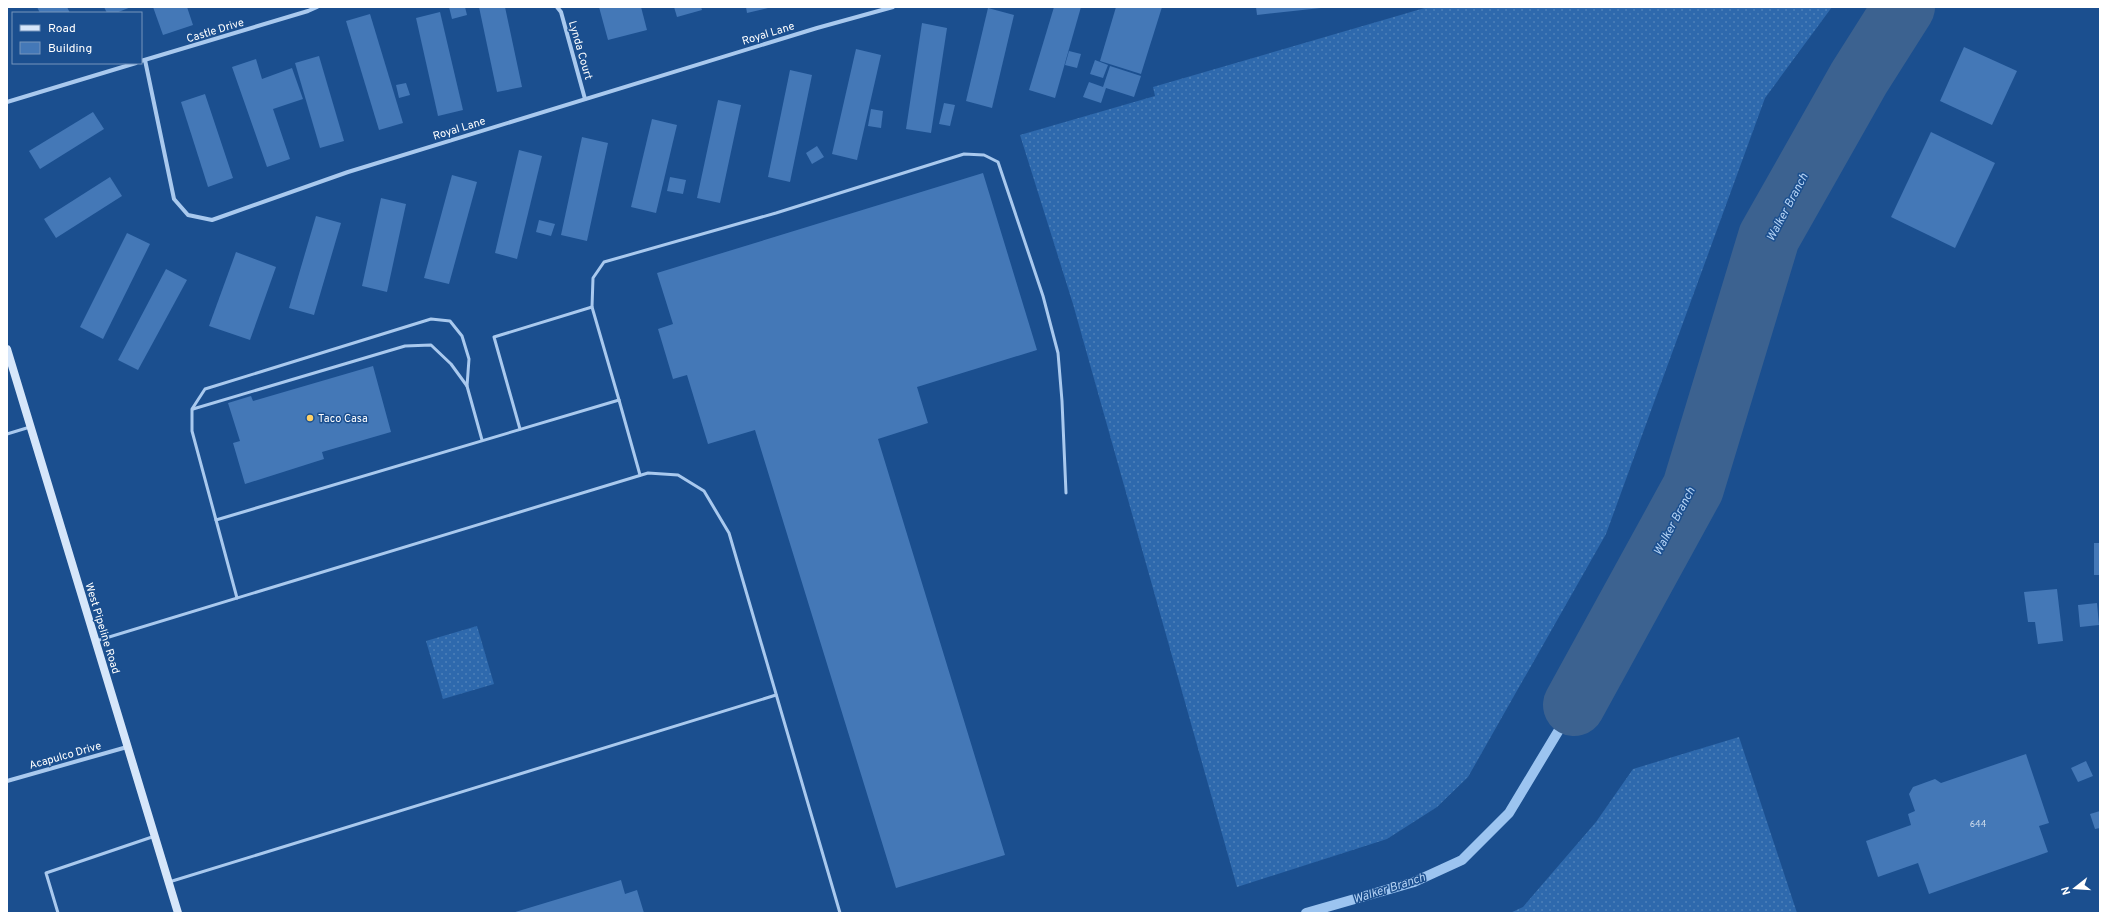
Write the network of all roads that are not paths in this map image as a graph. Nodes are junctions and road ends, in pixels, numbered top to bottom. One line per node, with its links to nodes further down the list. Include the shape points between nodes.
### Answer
1 (317, 7): 4 (street, Castle Drive, via 308,12)
2 (557, 7): 6 (street, Lynda Court)
3 (892, 7): 6 (street, Royal Lane)
4 (143, 61): 6 (street, Royal Lane, via 174,199 188,215 212,220 348,172)
5 (133, 64): 7 (street)
6 (585, 99)
7 (7, 102)
8 (592, 307): 11 (lane); 14 (lane, via 494,338); 18 (lane, via 593,278 604,262 776,213 964,154 984,155 998,162 1011,195 1058,353)
9 (7, 349): 13 (main road, West Pipeline Road)
10 (467, 386): 12 (lane, via 451,364 431,345 405,346); 12 (lane, via 469,359 462,336 450,322 431,319 205,389); 16 (lane)
11 (619, 400): 14 (lane); 17 (lane)
12 (192, 409): 19 (lane, via 192,431)
13 (31, 427): 15 (lane); 21 (main road, West Pipeline Road)
14 (520, 429): 16 (lane)
15 (7, 434)
16 (482, 440): 19 (lane)
17 (640, 475): 20 (lane); 22 (lane, via 648,473 678,476 704,491 729,534)
18 (1066, 493)
19 (216, 520): 20 (lane)
20 (237, 598): 21 (lane)
21 (96, 641): 23 (main road, West Pipeline Road)
22 (776, 695): 26 (lane); 29 (lane)
23 (127, 747): 24 (street, Acapulco Drive); 25 (main road, West Pipeline Road)
24 (7, 781)
25 (155, 836): 26 (main road, West Pipeline Road); 27 (lane, via 46,873)
26 (169, 882): 28 (main road, West Pipeline Road)
27 (58, 913)
28 (178, 913)
29 (840, 913)

